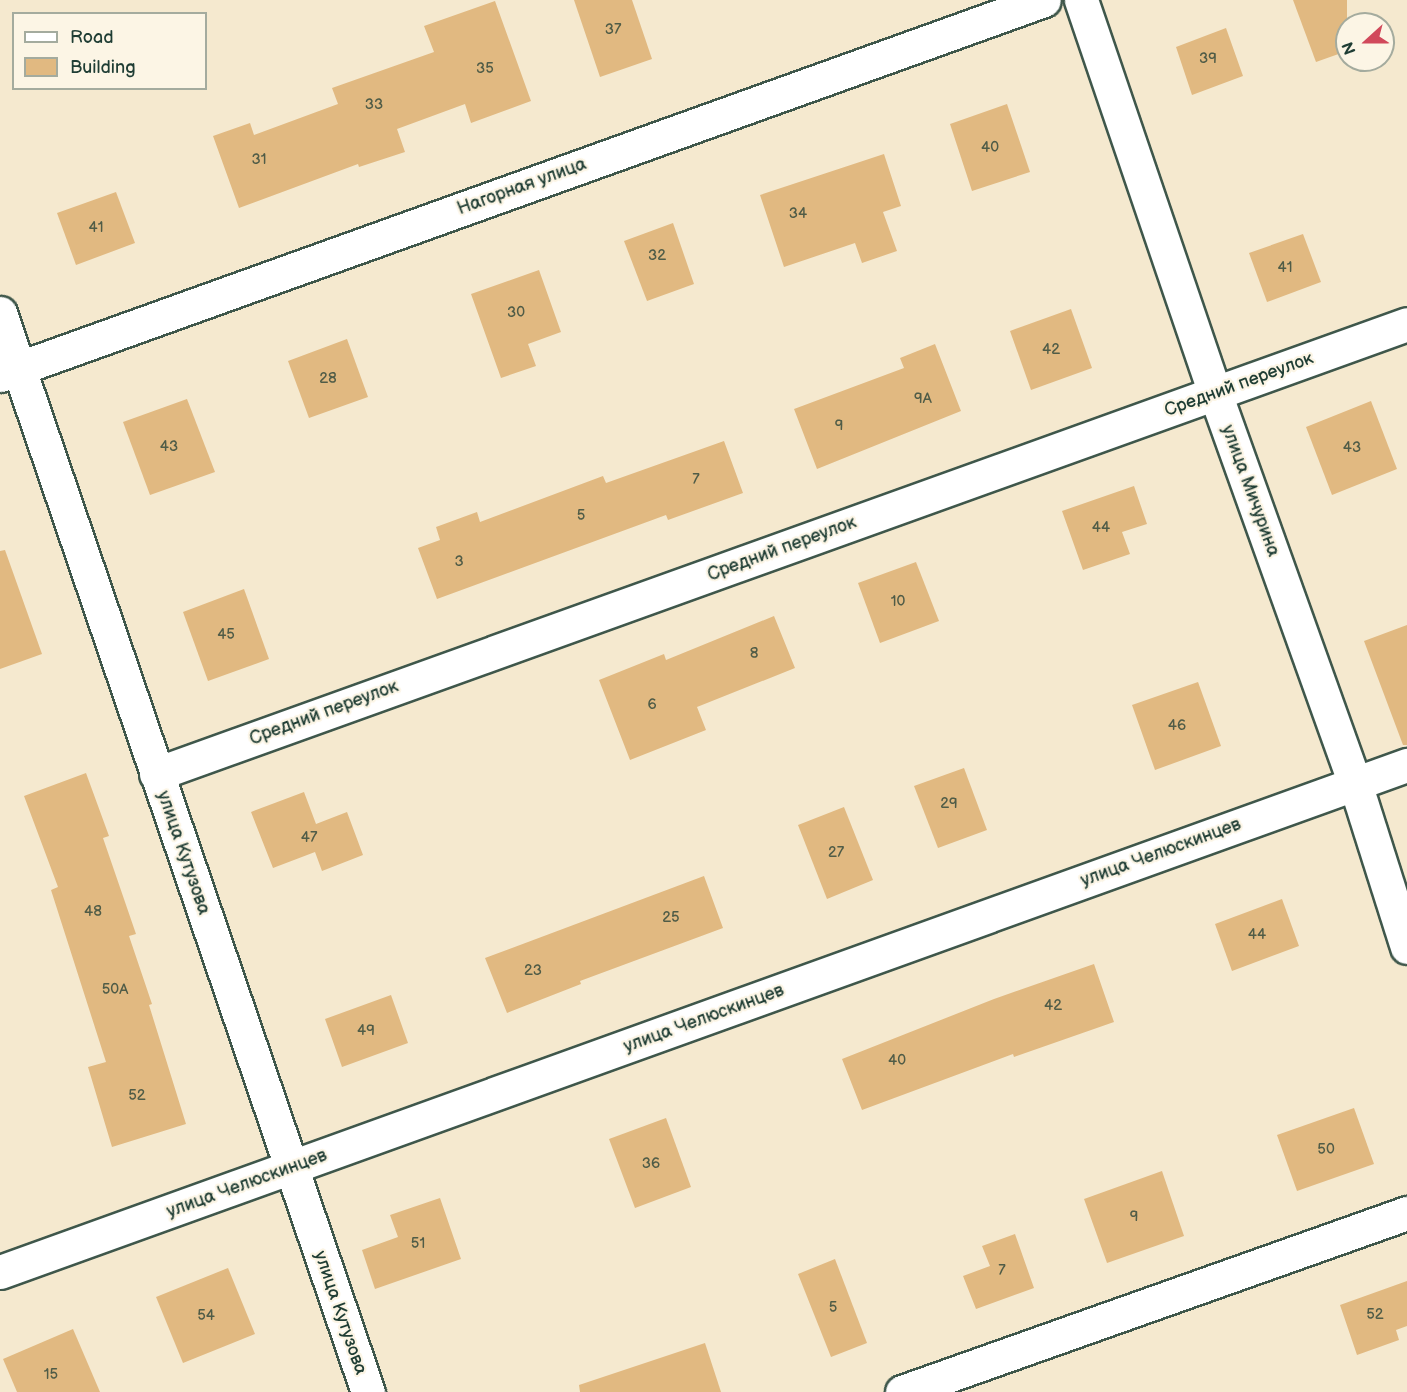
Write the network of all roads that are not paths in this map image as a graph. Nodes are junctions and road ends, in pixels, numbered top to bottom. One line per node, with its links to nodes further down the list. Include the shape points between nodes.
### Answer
1 (1044, 0): 5 (street, Нагорная улица)
2 (1082, 0): 6 (street, улица Мичурина)
3 (0, 313): 5 (street, улица Кутузова)
4 (1407, 324): 6 (street, Средний переулок)
5 (9, 372): 8 (street, улица Кутузова)
6 (1215, 393): 8 (street, Средний переулок); 9 (street, улица Мичурина)
7 (1407, 765): 9 (street, улица Челюскинцев)
8 (156, 774): 11 (street, улица Кутузова)
9 (1355, 783): 10 (street, улица Мичурина); 11 (street, улица Челюскинцев)
10 (1407, 947)
11 (290, 1169): 13 (street, улица Челюскинцев); 14 (street, улица Кутузова)
12 (1407, 1213): 15 (street)
13 (0, 1272)
14 (368, 1392)
15 (902, 1392)

